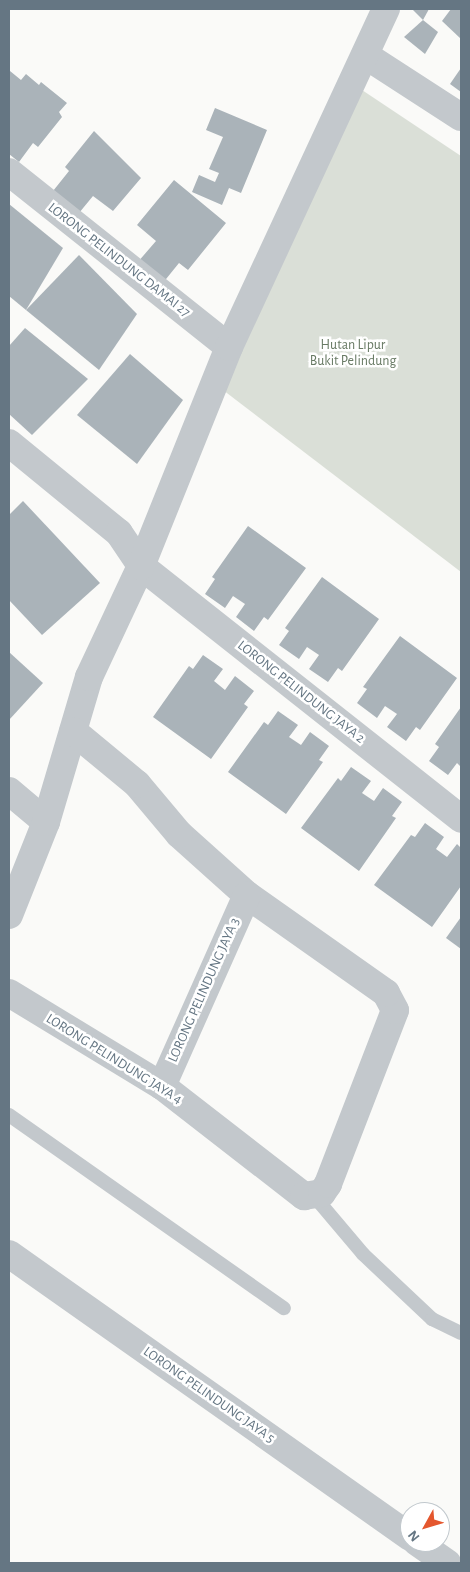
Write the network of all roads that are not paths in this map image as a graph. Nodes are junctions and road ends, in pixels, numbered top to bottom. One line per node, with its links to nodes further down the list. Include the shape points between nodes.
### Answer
1 (386, 9): 2 (street)
2 (365, 55): 3 (street); 5 (street)
3 (461, 117)
4 (9, 172): 5 (street, LORONG PELINDUNG DAMAI 27)
5 (229, 347): 7 (street)
6 (9, 443): 7 (street, LORONG PELINDUNG JAYA 2, via 119,533)
7 (140, 566): 8 (street, via 89,677); 10 (street, LORONG PELINDUNG JAYA 2)
8 (73, 731): 11 (street); 12 (street, via 137,784 185,840)
9 (9, 791): 11 (street)
10 (461, 819)
11 (46, 822): 13 (street)
12 (247, 895): 15 (street, LORONG PELINDUNG JAYA 3); 17 (street, via 386,993 394,1004 328,1184)
13 (9, 915)
14 (9, 993): 15 (street, LORONG PELINDUNG JAYA 4)
15 (162, 1086): 17 (street, LORONG PELINDUNG JAYA 4, via 304,1196)
16 (9, 1115): 19 (lane)
17 (314, 1196): 20 (lane, via 364,1254 432,1319)
18 (9, 1254): 21 (street, LORONG PELINDUNG JAYA 5)
19 (284, 1308)
20 (461, 1333)
21 (400, 1530)
22 (431, 1552): 23 (street)
23 (447, 1563)

